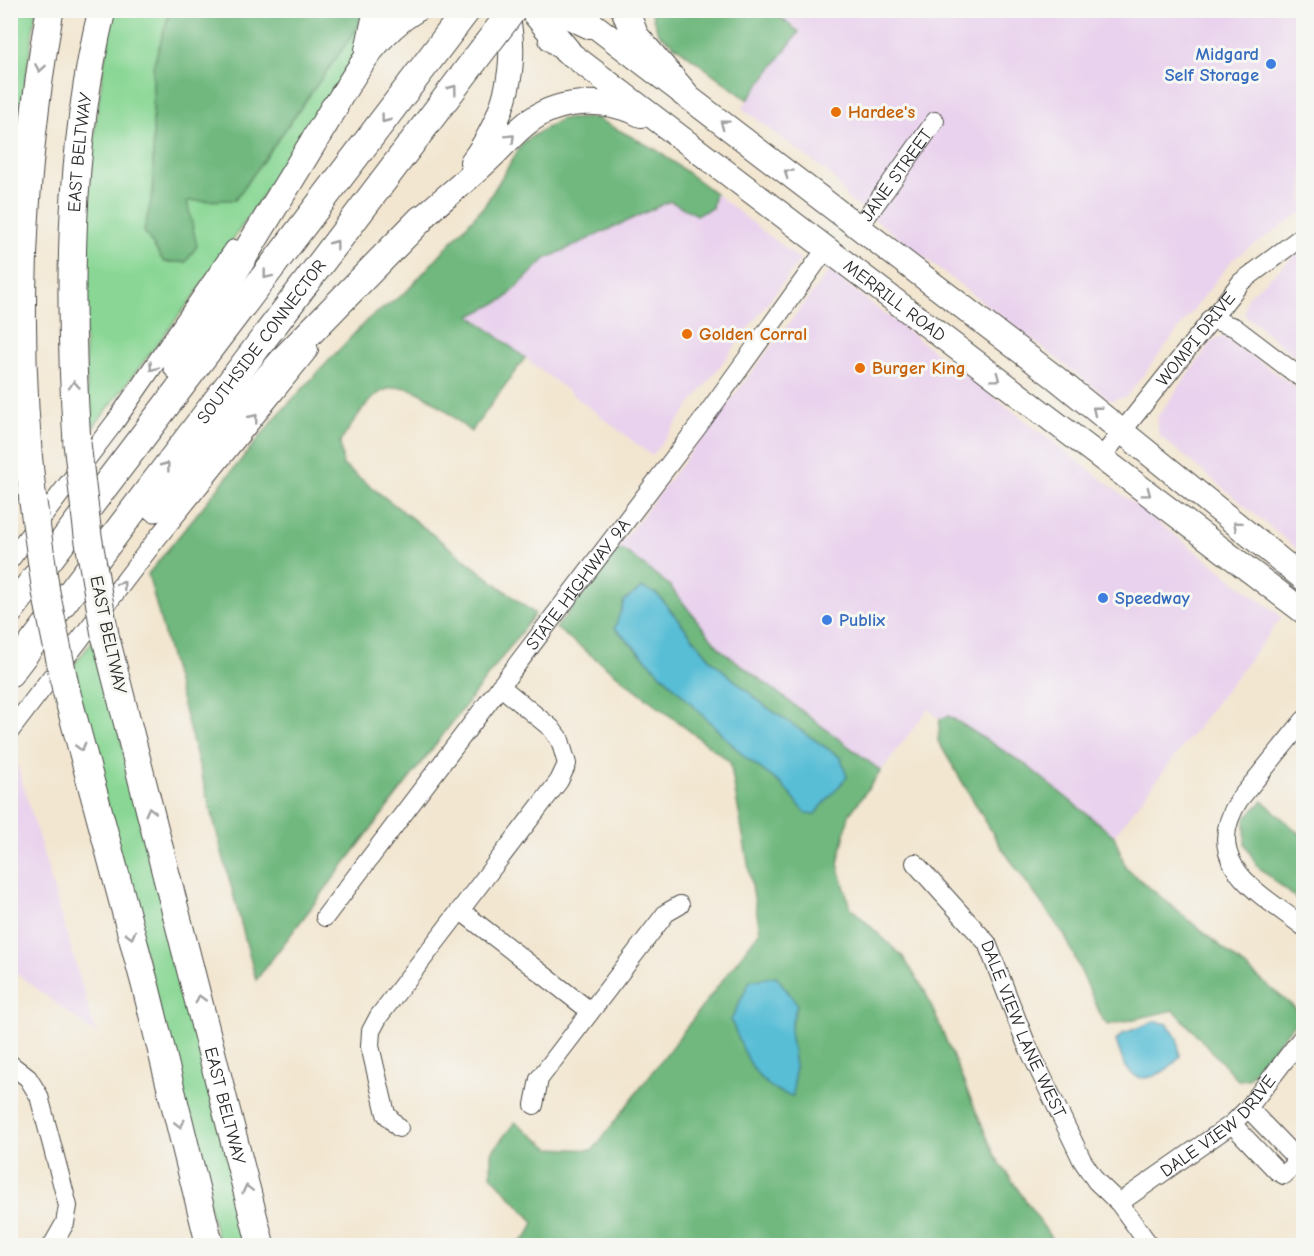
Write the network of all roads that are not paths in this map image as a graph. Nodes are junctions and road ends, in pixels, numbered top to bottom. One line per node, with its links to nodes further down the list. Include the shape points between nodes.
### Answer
1 (50, 10): 31 (highway, one-way to 31, via 33,113 22,246 23,374)
2 (102, 10): 57 (highway, EAST BELTWAY, one-way to 2, bridge, via 105,635 88,536 71,345 76,184 92,53)
3 (376, 10): 14 (main road)
4 (416, 10): 14 (main road, via 384,33)
5 (506, 10): 19 (main road, via 511,38 505,101 495,127)
6 (513, 10): 13 (main road, MERRILL ROAD); 36 (highway, SOUTHSIDE CONNECTOR, one-way to 6, bridge)
7 (533, 10): 13 (highway)
8 (554, 10): 12 (main road)
9 (574, 10): 12 (main road, MERRILL ROAD)
10 (625, 10): 15 (highway, via 635,36)
11 (463, 16): 29 (highway, SOUTHSIDE CONNECTOR, one-way to 29)
12 (609, 36): 15 (main road, MERRILL ROAD)
13 (567, 51): 18 (main road, MERRILL ROAD); 21 (main road, via 622,77 816,226 843,233)
14 (364, 58): 16 (main road)
15 (684, 93): 21 (main road, MERRILL ROAD, one-way to 15)
16 (334, 108): 29 (highway, via 154,403); 32 (street, one-way to 32, via 279,180 115,422)
17 (935, 121): 21 (street, JANE STREET)
18 (675, 134): 19 (main road, one-way to 18, via 529,121 541,113 572,104 626,107); 23 (main road, MERRILL ROAD)
19 (451, 190): 20 (main road)
20 (421, 219): 36 (highway, via 285,357); 40 (street, one-way to 20, via 283,381)
21 (859, 227): 25 (main road, MERRILL ROAD)
22 (1304, 235): 24 (street, WOMPI DRIVE, via 1241,282)
23 (826, 249): 25 (main road, via 855,245 876,253); 30 (main road, MERRILL ROAD, one-way to 30); 38 (street, STATE HIGHWAY 9A, via 699,425)
24 (1210, 319): 27 (street, via 1234,327); 28 (street, WOMPI DRIVE)
25 (983, 322): 28 (main road, MERRILL ROAD, one-way to 25)
26 (10, 368): 31 (highway)
27 (1304, 380)
28 (1122, 431): 30 (street, WOMPI DRIVE); 33 (main road, MERRILL ROAD, one-way to 28)
29 (136, 444): 34 (highway, SOUTHSIDE CONNECTOR)
30 (1101, 458): 35 (main road, MERRILL ROAD, one-way to 35)
31 (29, 466): 56 (highway, one-way to 56, bridge, via 46,592 66,690)
32 (10, 560)
33 (1304, 579)
34 (10, 611)
35 (1304, 612)
36 (30, 647): 37 (highway, SOUTHSIDE CONNECTOR)
37 (10, 673)
38 (500, 686): 44 (street, via 551,729 560,740 567,764 559,781); 45 (street, STATE HIGHWAY 9A)
39 (1304, 720): 41 (street)
40 (10, 731)
41 (1297, 741): 46 (street, via 1231,813 1226,848 1244,880)
42 (915, 863): 54 (street, DALE VIEW LANE WEST, via 987,943 1026,1043 1082,1160 1096,1181)
43 (680, 905): 47 (street, via 666,912)
44 (460, 911): 47 (street); 53 (street, via 371,1031 370,1046 386,1114)
45 (325, 917)
46 (1304, 927)
47 (590, 1011): 50 (street, via 539,1079)
48 (1304, 1035): 51 (street, DALE VIEW DRIVE)
49 (10, 1064): 55 (street, via 28,1078 39,1096 69,1206 65,1223)
50 (534, 1105)
51 (1248, 1108): 52 (street, DALE VIEW DRIVE); 52 (street, via 1294,1156 1296,1164 1291,1171 1284,1175 1277,1171)
52 (1232, 1124): 54 (street, DALE VIEW DRIVE)
53 (399, 1128)
54 (1119, 1203): 58 (street, DALE VIEW LANE WEST)
55 (52, 1245)
56 (210, 1245)
57 (261, 1245)
58 (1150, 1245)

